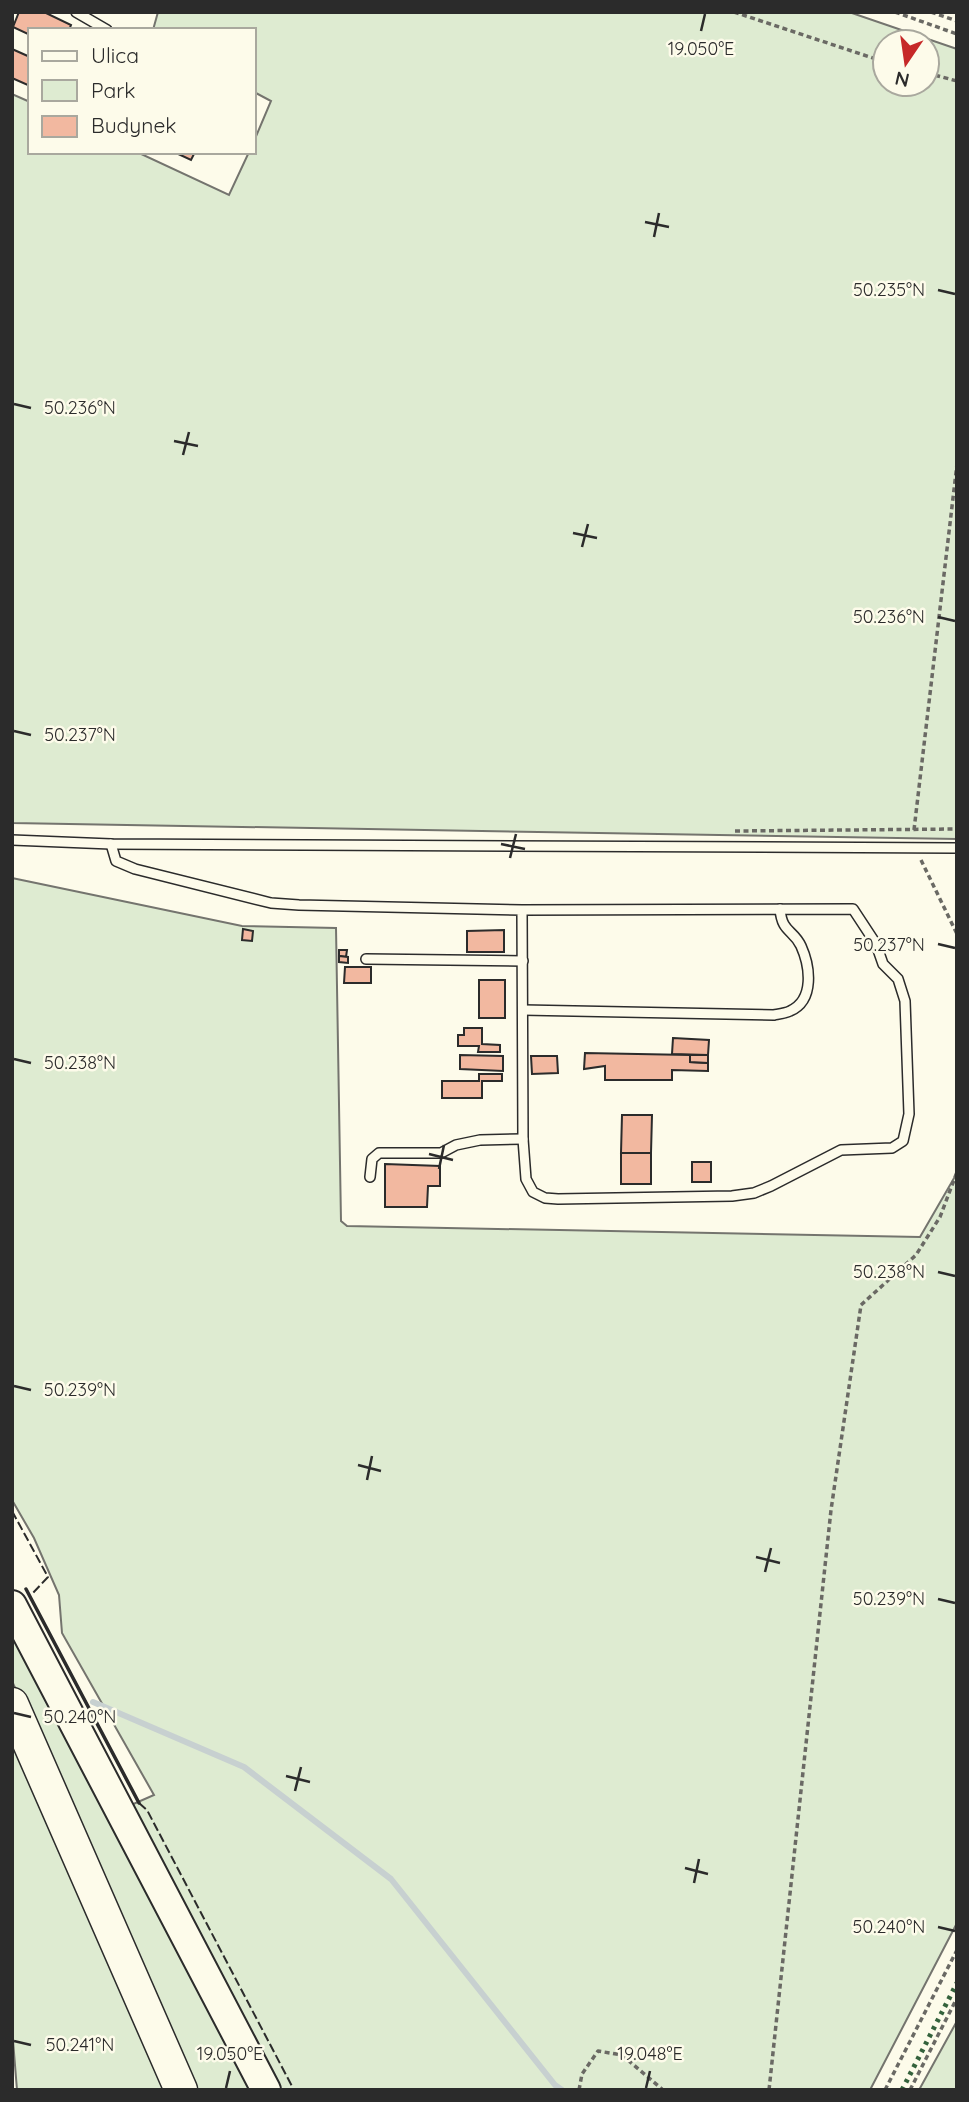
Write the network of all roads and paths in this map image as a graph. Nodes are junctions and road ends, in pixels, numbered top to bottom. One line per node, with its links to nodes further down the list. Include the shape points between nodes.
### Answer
1 (76, 12): 8 (lane)
2 (734, 12): 10 (path)
3 (895, 12): 7 (path)
4 (931, 12): 5 (path)
5 (938, 15): 6 (path); 7 (path)
6 (957, 21)
7 (935, 26): 9 (path)
8 (104, 28)
9 (957, 34)
10 (871, 57)
11 (957, 464): 14 (path)
12 (12, 841): 13 (lane)
13 (111, 844): 14 (lane); 17 (lane, via 116,861 135,869 271,903)
14 (912, 848): 15 (lane); 18 (path)
15 (957, 848)
16 (780, 909): 17 (lane); 21 (lane, via 781,923 801,944 810,976 805,996 793,1010 774,1015); 22 (lane, via 853,909 883,964 898,979 905,1001 908,1115 904,1141 892,1148 841,1150 754,1193 706,1198 558,1199 533,1192 526,1179)
17 (522, 910): 20 (lane)
18 (957, 933)
19 (366, 958): 20 (lane)
20 (523, 961): 21 (lane)
21 (523, 1010): 22 (lane)
22 (523, 1139): 24 (lane, via 480,1140 441,1153 379,1153 372,1159)
23 (957, 1172): 33 (path, via 940,1217 916,1255 861,1305 831,1510)
24 (370, 1177)
25 (12, 1605): 30 (main road)
26 (12, 1704): 29 (highway)
27 (957, 1950): 34 (path)
28 (957, 1998): 35 (path)
29 (181, 2090)
30 (266, 2090)
31 (579, 2090): 32 (path, via 582,2074 598,2051 622,2056)
32 (663, 2090)
33 (769, 2090)
34 (885, 2090)
35 (910, 2090)

